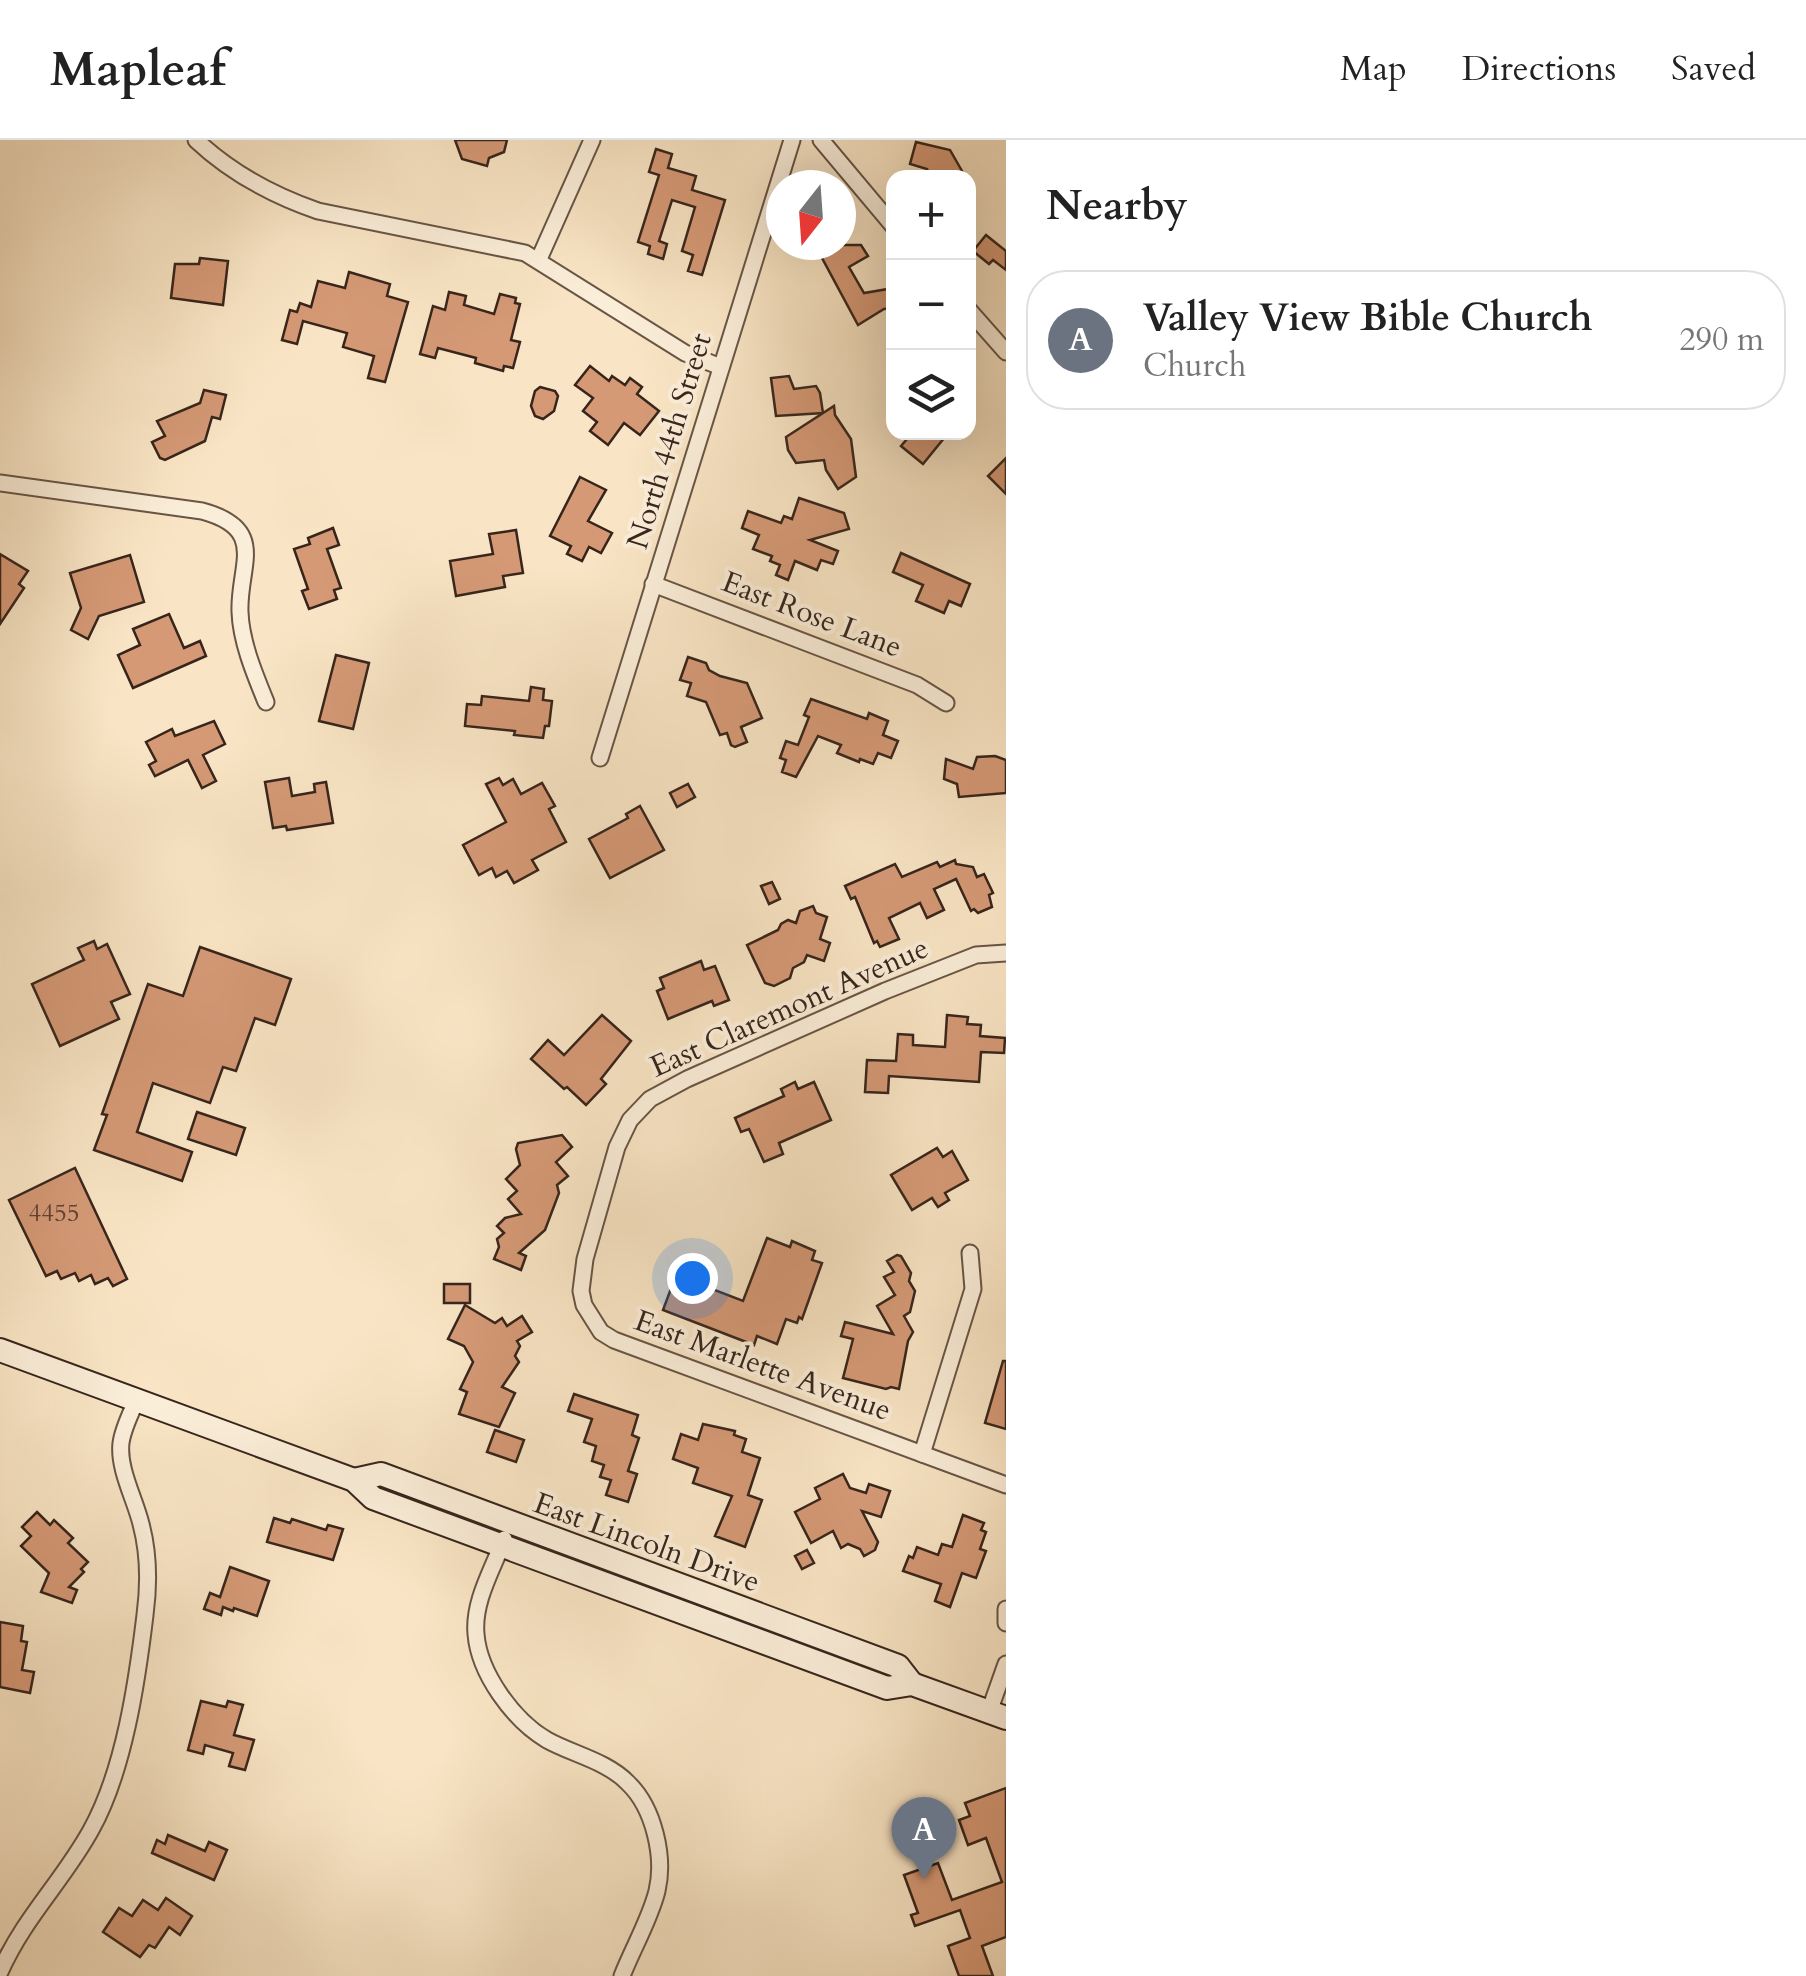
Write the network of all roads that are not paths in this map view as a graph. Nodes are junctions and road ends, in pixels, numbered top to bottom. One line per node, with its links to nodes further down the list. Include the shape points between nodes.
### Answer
1 (196, 140): 6 (street, via 241,177 304,206)
2 (592, 140): 6 (street)
3 (792, 140): 9 (street, North 44th Street)
4 (821, 140): 5 (street)
5 (886, 218)
6 (539, 260): 9 (street, via 684,352)
7 (976, 318): 8 (street)
8 (1006, 352)
9 (721, 368): 11 (street, North 44th Street)
10 (0, 482): 12 (street, via 202,511 232,524 248,558 240,612)
11 (653, 584): 13 (street, East Rose Lane, via 917,685); 14 (street, North 44th Street)
12 (266, 702)
13 (946, 703)
14 (600, 758)
15 (1006, 953): 17 (street, East Claremont Avenue, via 976,956 885,991 650,1099 616,1147 585,1259 580,1291)
16 (970, 1253): 20 (street, East Marlette Avenue, via 972,1289)
17 (592, 1318): 20 (street, East Marlette Avenue, via 614,1340)
18 (0, 1350): 19 (main road, East Lincoln Drive)
19 (137, 1400): 22 (main road, East Lincoln Drive, via 354,1480 381,1474); 27 (street, via 121,1456 142,1530 148,1587 115,1769 91,1831 29,1916)
20 (922, 1454): 21 (street, East Marlette Avenue)
21 (1006, 1485)
22 (505, 1535): 26 (main road, East Lincoln Drive, via 898,1666 912,1684); 28 (street, via 477,1611 475,1632 486,1670 545,1739 628,1782 656,1838 658,1890)
23 (1006, 1609): 24 (street)
24 (1006, 1622)
25 (1006, 1664): 26 (street)
26 (997, 1715)
27 (0, 1972)
28 (622, 1976)

